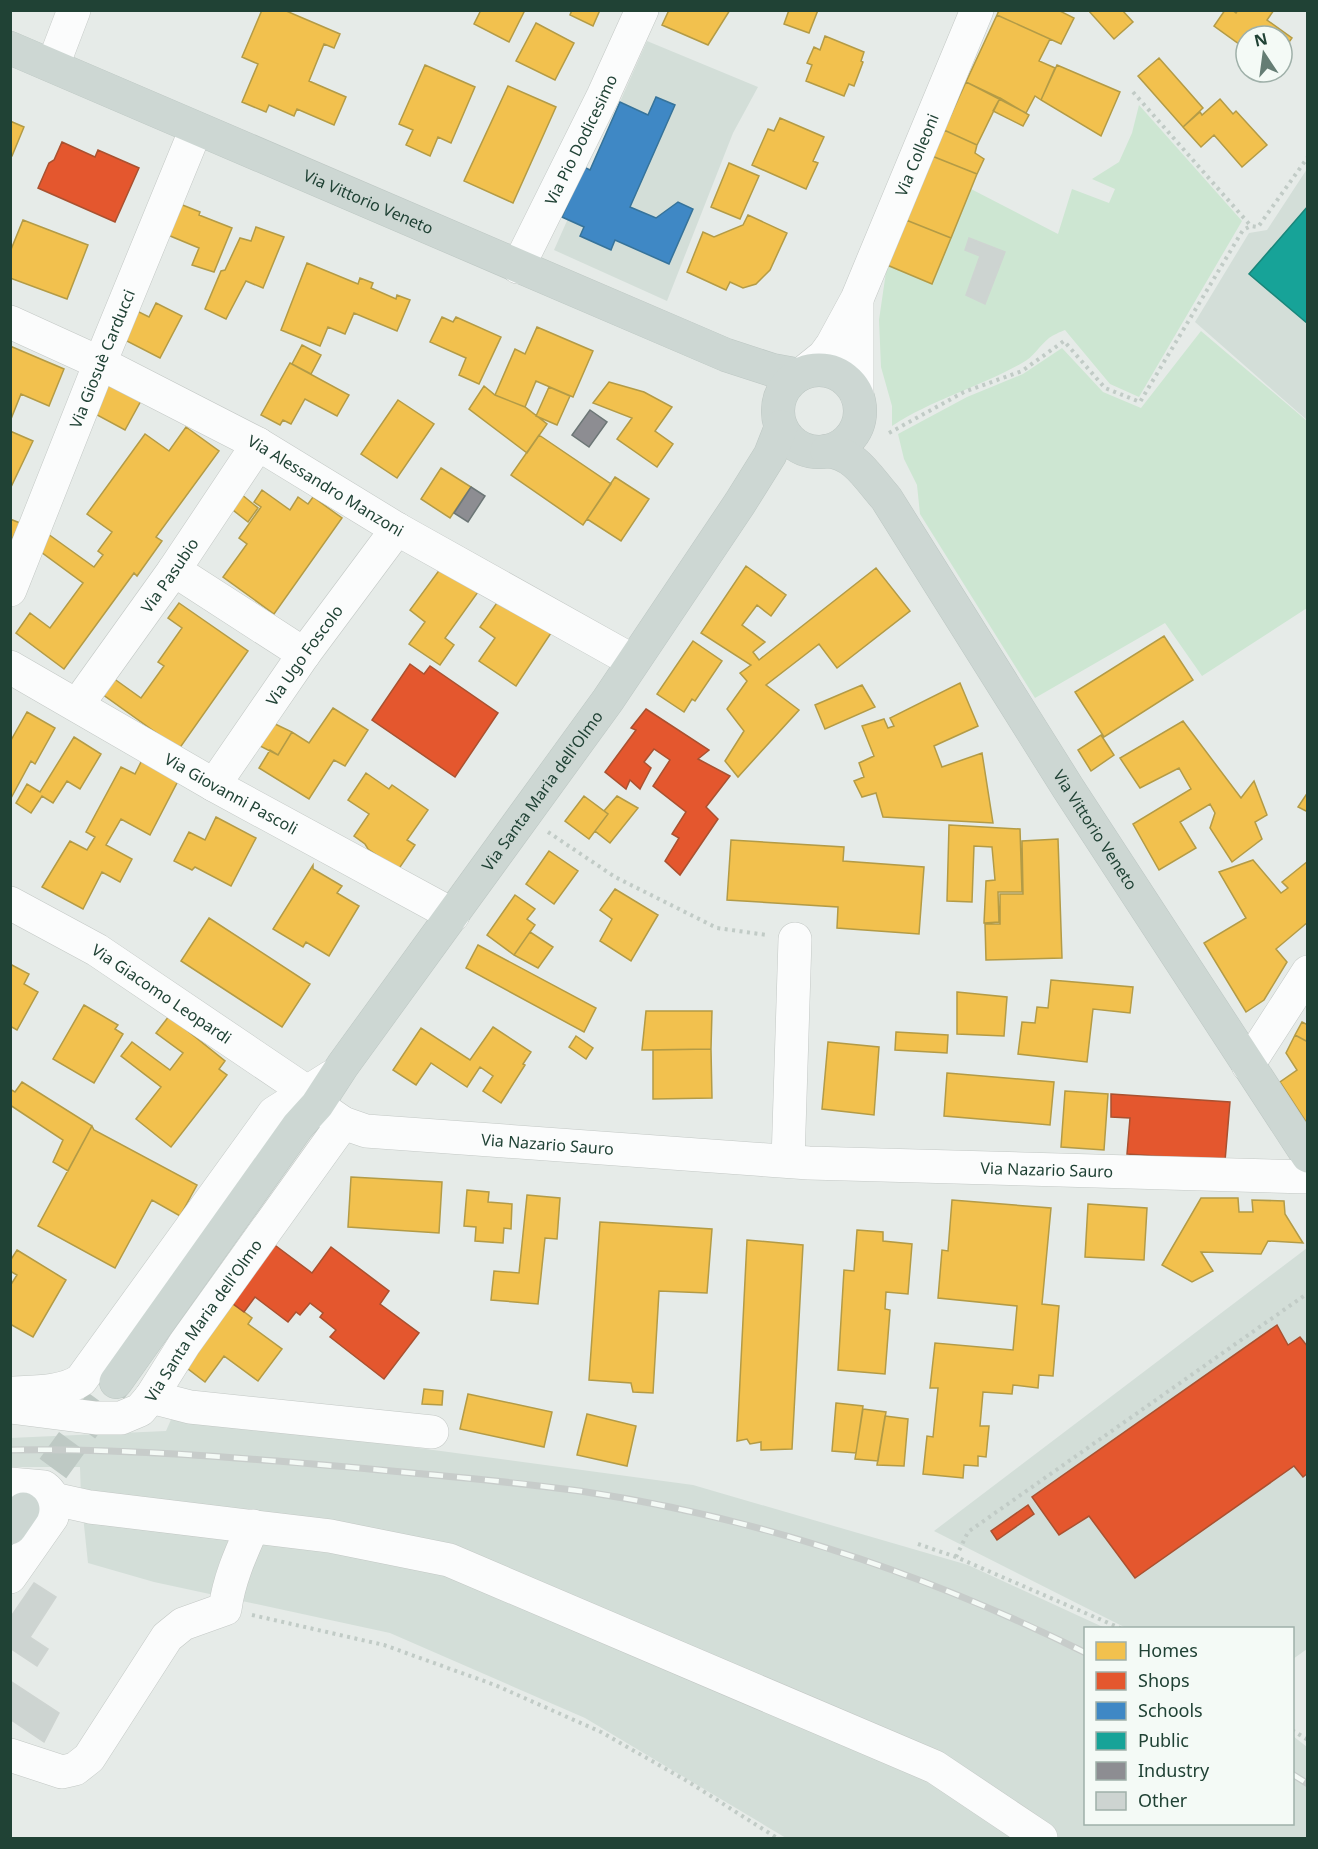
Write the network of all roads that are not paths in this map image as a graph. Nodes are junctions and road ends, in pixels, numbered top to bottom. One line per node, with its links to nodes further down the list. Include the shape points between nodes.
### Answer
1 (74, 10): 5 (street)
2 (642, 10): 7 (street, Via Pio Dodicesimo)
3 (977, 10): 8 (street, Via Colleoni)
4 (10, 48): 5 (main road, Via Vittorio Veneto)
5 (53, 65): 6 (main road, Via Vittorio Veneto)
6 (196, 129): 7 (main road, Via Vittorio Veneto); 11 (street, Via Giosuè Carducci)
7 (518, 267): 10 (main road, Via Vittorio Veneto)
8 (857, 299): 12 (street, Via Colleoni, via 828,351); 13 (street, Via Colleoni)
9 (10, 322): 11 (street, Via Alessandro Manzoni)
10 (726, 355): 12 (main road, Via Vittorio Veneto, via 772,370); 14 (main road, Via Vittorio Veneto, via 766,394)
11 (100, 363): 15 (street, Via Alessandro Manzoni); 21 (street, Via Giosuè Carducci)
12 (801, 374): 13 (main road, via 823,370 844,378); 14 (main road, via 782,394 778,406)
13 (857, 411): 16 (main road, via 845,442); 17 (main road, Via Vittorio Veneto, via 864,450)
14 (780, 423): 16 (main road, via 797,446); 18 (main road, Via Santa Maria dell'Olmo, via 770,455)
15 (258, 444): 19 (street, Via Alessandro Manzoni); 20 (street, Via Pasubio)
16 (821, 451): 17 (main road, Via Vittorio Veneto, via 839,452 852,459); 18 (main road, Via Santa Maria dell'Olmo, via 797,458)
17 (886, 498): 31 (main road, Via Vittorio Veneto)
18 (740, 503): 23 (main road, Via Santa Maria dell'Olmo)
19 (397, 529): 22 (street, Via Ugo Foscolo); 23 (street, Via Alessandro Manzoni)
20 (174, 570): 22 (street); 25 (street, Via Pasubio)
21 (10, 591)
22 (304, 654): 26 (street, Via Ugo Foscolo)
23 (633, 661): 28 (main road, Via Santa Maria dell'Olmo)
24 (10, 667): 25 (street, Via Giovanni Pascoli)
25 (78, 704): 26 (street, Via Giovanni Pascoli)
26 (214, 786): 28 (street, Via Giovanni Pascoli)
27 (10, 903): 32 (street, Via Giacomo Leopardi, via 98,950)
28 (453, 915): 32 (main road, Via Santa Maria dell'Olmo, via 338,1073)
29 (795, 939): 35 (street)
30 (1308, 972): 31 (street)
31 (1248, 1065): 34 (main road, Via Vittorio Veneto)
32 (312, 1098): 33 (street, Via Nazario Sauro); 37 (street, Via Santa Maria dell'Olmo, via 274,1113); 38 (main road, Via Santa Maria dell'Olmo, via 298,1126)
33 (343, 1123): 35 (street, Via Nazario Sauro, via 366,1131); 40 (street, Via Santa Maria dell'Olmo, via 185,1343)
34 (1308, 1156)
35 (788, 1161): 36 (street, Via Nazario Sauro)
36 (1308, 1177)
37 (81, 1380): 39 (street, via 64,1388); 42 (street, via 80,1396)
38 (116, 1382)
39 (10, 1393)
40 (151, 1397): 42 (street, Via Santa Maria dell'Olmo, via 140,1410 121,1419); 43 (street, via 190,1407)
41 (10, 1407): 42 (street, Via Santa Maria dell'Olmo)
42 (96, 1418)
43 (432, 1432)
44 (54, 1499): 45 (street, via 44,1487); 46 (street, via 90,1508); 47 (street, via 52,1517)
45 (15, 1507)
46 (253, 1526): 48 (street, via 232,1573 225,1609 183,1624 167,1637 89,1758 75,1769 63,1772); 49 (street, via 330,1536 449,1560 935,1767)
47 (10, 1577)
48 (10, 1755)
49 (1041, 1839)

